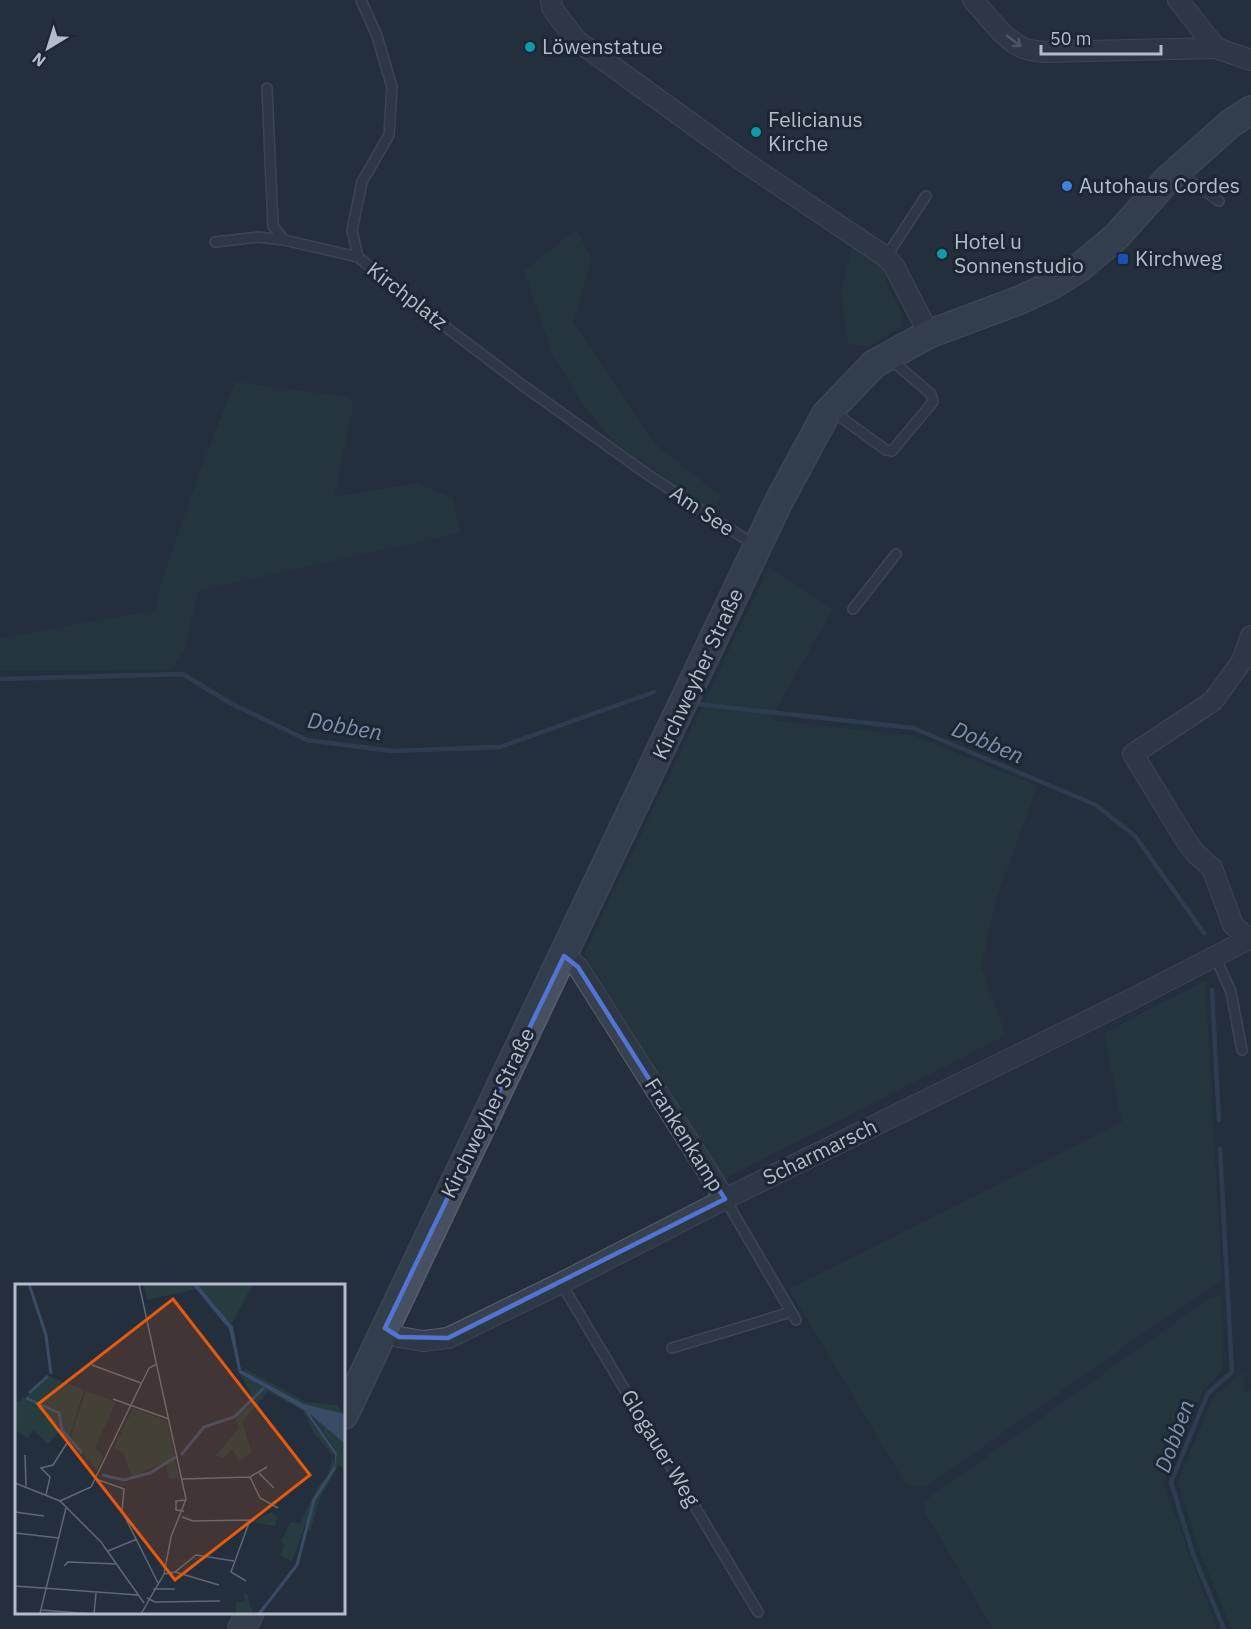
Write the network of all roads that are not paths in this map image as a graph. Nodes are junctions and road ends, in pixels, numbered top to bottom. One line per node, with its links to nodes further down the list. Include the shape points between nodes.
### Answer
1 (362, 0): 14 (lane, Kirchplatz, via 392,87 389,135 362,182 352,230)
2 (551, 0): 15 (street, via 552,8 576,40 746,163)
3 (973, 0): 5 (street, one-way to 5, via 1022,48 1045,52)
4 (1178, 0): 5 (street)
5 (1216, 48): 6 (street)
6 (1251, 60)
7 (267, 88): 12 (lane, via 273,226)
8 (1251, 110): 9 (main road, Kirchweyher Straße)
9 (1181, 168): 11 (lane, via 1189,180); 16 (main road, Kirchweyher Straße, via 1116,237 1079,268 1020,300)
10 (926, 196): 15 (lane)
11 (1219, 201)
12 (284, 240): 13 (lane, via 258,237); 14 (lane)
13 (214, 242)
14 (357, 257): 19 (lane, Kirchplatz, via 525,387)
15 (886, 257): 16 (street)
16 (929, 334): 17 (main road, Kirchweyher Straße)
17 (887, 357): 18 (main road, Kirchweyher Straße, via 874,364); 18 (lane, via 931,394 933,402 892,451)
18 (830, 409): 20 (main road, Kirchweyher Straße)
19 (647, 474): 20 (lane, Am See)
20 (758, 547): 25 (main road, Kirchweyher Straße)
21 (896, 554): 22 (lane)
22 (853, 609)
23 (1251, 636): 24 (street, via 1242,661 1213,701 1133,754 1185,839 1212,868 1233,925)
24 (1250, 938): 26 (street, Scharmarsch)
25 (564, 956): 28 (street, Frankenkamp, via 578,966); 30 (main road, Kirchweyher Straße)
26 (1215, 956): 27 (lane, via 1231,992); 28 (street, Scharmarsch)
27 (1242, 1050)
28 (724, 1199): 29 (street, Scharmarsch); 31 (lane, Frankenkamp, via 794,1316)
29 (561, 1283): 30 (street, Scharmarsch, via 448,1338 423,1341 399,1337); 33 (lane, Glogauer Weg)
30 (385, 1328): 32 (main road, Kirchweyher Straße)
31 (672, 1348)
32 (345, 1413)
33 (759, 1612)
34 (249, 1614): 35 (main road)
35 (242, 1629)

